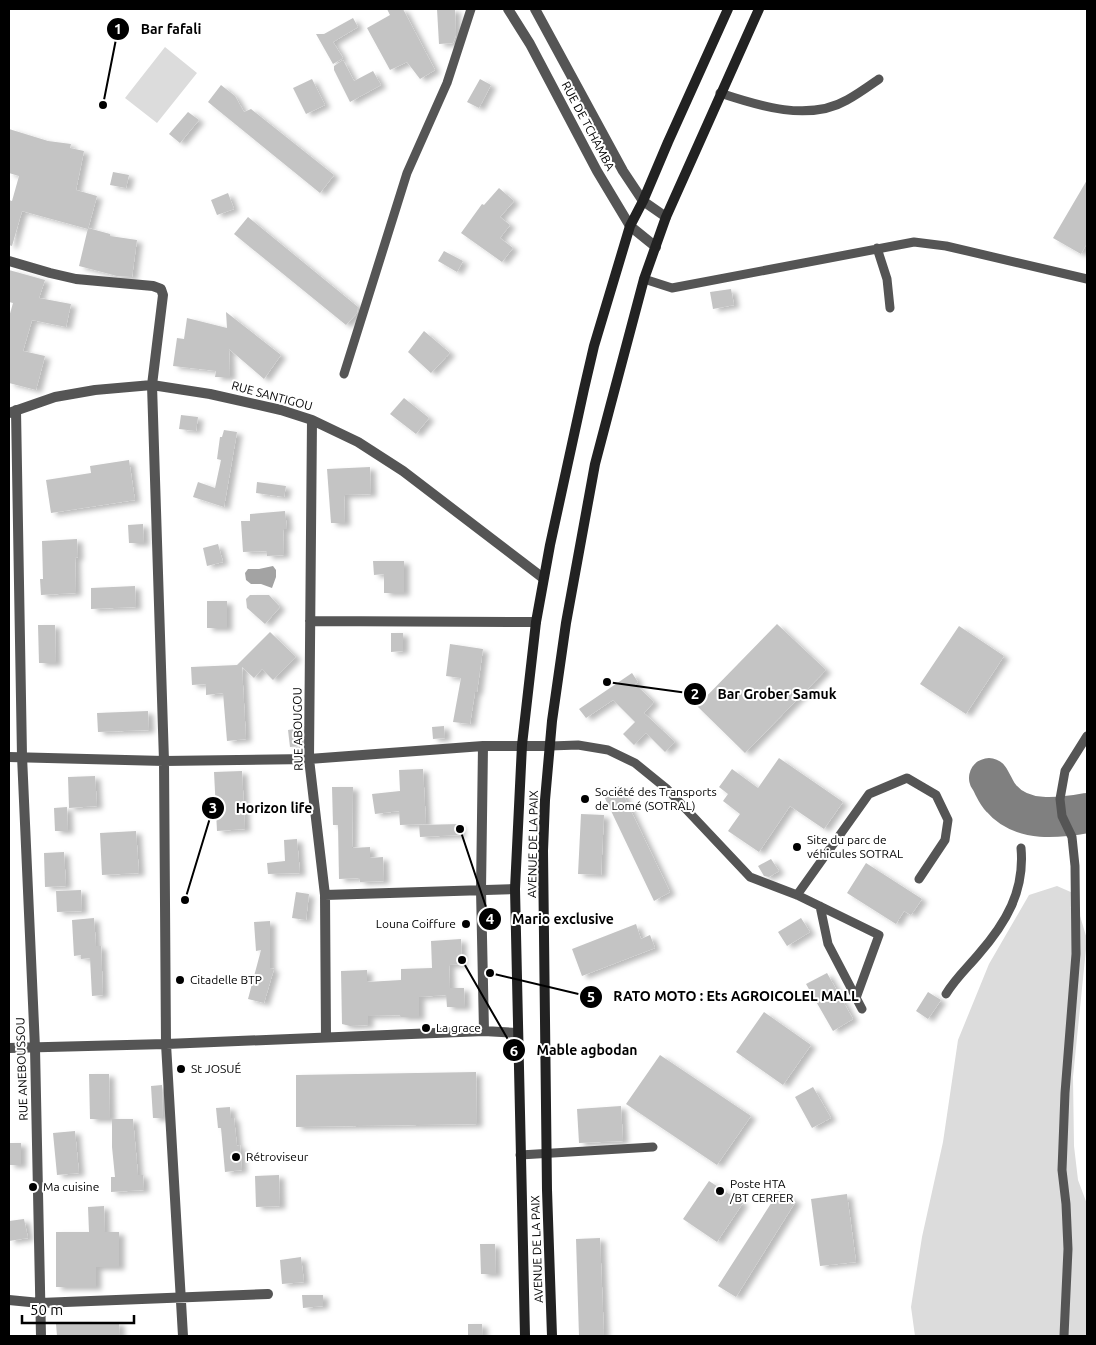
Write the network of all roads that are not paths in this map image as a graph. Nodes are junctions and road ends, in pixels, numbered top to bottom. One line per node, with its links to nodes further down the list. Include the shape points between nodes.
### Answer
1 (471, 9): 17 (lane, via 447,82 407,173)
2 (508, 9): 10 (street, RUE DE TCHAMBA)
3 (535, 9): 8 (street, RUE DE TCHAMBA, via 623,171)
4 (728, 9): 8 (main road)
5 (759, 9): 7 (main road, AVENUE DE LA PAIX)
6 (879, 79): 7 (lane, via 846,101 819,110 764,106)
7 (720, 93): 9 (main road, AVENUE DE LA PAIX)
8 (643, 201): 9 (street, RUE DE TCHAMBA); 10 (main road)
9 (666, 217): 11 (main road, AVENUE DE LA PAIX)
10 (630, 226): 11 (street, RUE DE TCHAMBA); 21 (main road, via 594,346)
11 (656, 247): 14 (main road, AVENUE DE LA PAIX)
12 (876, 248): 14 (lane, via 672,288); 15 (lane, via 914,242 946,246); 16 (lane, via 887,279)
13 (9, 261): 18 (street, via 76,279 161,289 163,296)
14 (644, 279): 27 (main road, AVENUE DE LA PAIX, via 596,464 566,623)
15 (1087, 279)
16 (890, 308)
17 (344, 374)
18 (152, 385): 19 (street, RUE SANTIGOU, via 55,397); 20 (street, RUE SANTIGOU, via 244,400); 31 (street)
19 (12, 412): 28 (street, RUE ANEBOUSSOU)
20 (312, 420): 21 (street, RUE SANTIGOU, via 358,442 403,471); 22 (street, RUE ABOUGOU)
21 (543, 578): 23 (main road)
22 (310, 621): 23 (street); 30 (street, RUE ABOUGOU)
23 (536, 622): 25 (main road)
24 (1087, 736): 59 (lane, via 1065,771 1060,799 1062,816 1072,838 1075,866 1076,954 1062,1170 1068,1249)
25 (522, 745): 26 (street); 27 (street); 34 (main road)
26 (483, 746): 30 (street); 35 (street)
27 (550, 746): 37 (lane, via 608,750 635,763 667,789 750,877); 49 (main road, AVENUE DE LA PAIX, via 544,851)
28 (22, 756): 29 (street); 31 (street); 47 (street, RUE ANEBOUSSOU)
29 (9, 757)
30 (310, 759): 31 (street); 36 (street, RUE ABOUGOU)
31 (164, 761): 45 (street)
32 (1021, 848): 39 (lane, via 1019,888 1012,904 988,942)
33 (919, 879): 37 (lane, via 945,840 948,820 936,796 907,778 869,794)
34 (515, 889): 35 (street); 43 (main road)
35 (481, 890): 36 (street); 42 (street)
36 (325, 895): 44 (street, RUE ABOUGOU)
37 (798, 895): 38 (lane)
38 (820, 906): 40 (lane, via 828,944); 40 (lane, via 879,935)
39 (946, 994)
40 (856, 998): 41 (lane)
41 (862, 1009)
42 (484, 1032): 43 (street); 44 (street)
43 (517, 1033): 50 (main road)
44 (326, 1037): 45 (street)
45 (166, 1044): 47 (street); 52 (street)
46 (9, 1048): 47 (street)
47 (34, 1048): 54 (street, RUE ANEBOUSSOU)
48 (653, 1147): 49 (lane)
49 (547, 1154): 50 (lane); 58 (main road, AVENUE DE LA PAIX)
50 (520, 1155): 57 (main road)
51 (268, 1294): 52 (street)
52 (182, 1298): 54 (street); 56 (street)
53 (9, 1300): 54 (street)
54 (40, 1303): 55 (street, RUE ANEBOUSSOU)
55 (41, 1336)
56 (183, 1336)
57 (525, 1336)
58 (552, 1336)
59 (1064, 1336)

